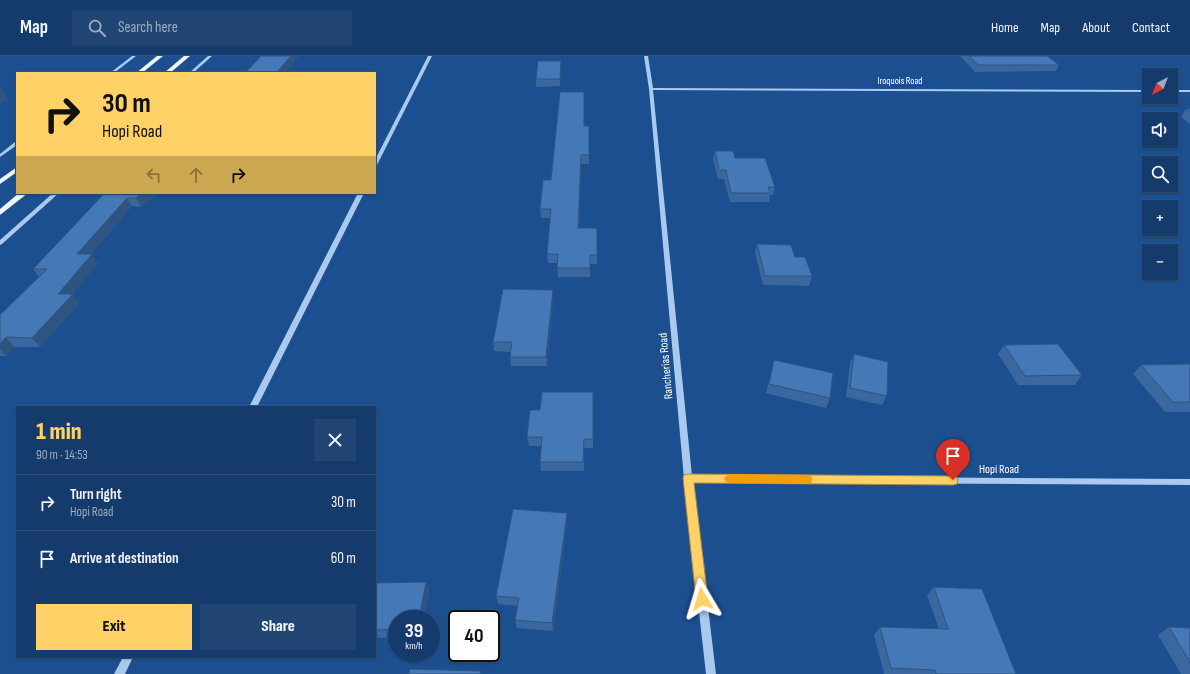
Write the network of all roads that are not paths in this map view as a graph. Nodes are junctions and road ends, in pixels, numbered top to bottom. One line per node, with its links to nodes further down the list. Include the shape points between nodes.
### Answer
1 (134, 56): 7 (street)
2 (160, 56): 8 (main road)
3 (187, 56): 9 (main road)
4 (210, 56): 10 (street)
5 (430, 56): 17 (street)
6 (646, 56): 11 (street, Rancherias Road)
7 (113, 72)
8 (139, 72)
9 (168, 72)
10 (192, 72)
11 (651, 89): 12 (street, Iroquois Road); 26 (street, Rancherias Road)
12 (1142, 91)
13 (1178, 91): 14 (street)
14 (1190, 91)
15 (16, 144): 16 (street)
16 (0, 156)
17 (376, 162)
18 (16, 170): 19 (main road)
19 (0, 182)
20 (23, 194): 23 (main road)
21 (55, 194): 24 (street)
22 (360, 194): 25 (street)
23 (0, 213)
24 (0, 243)
25 (254, 406)
26 (688, 478): 27 (street, Hopi Road); 30 (street, Rancherias Road)
27 (1190, 482)
28 (127, 658): 29 (street)
29 (119, 674)
30 (711, 674)

